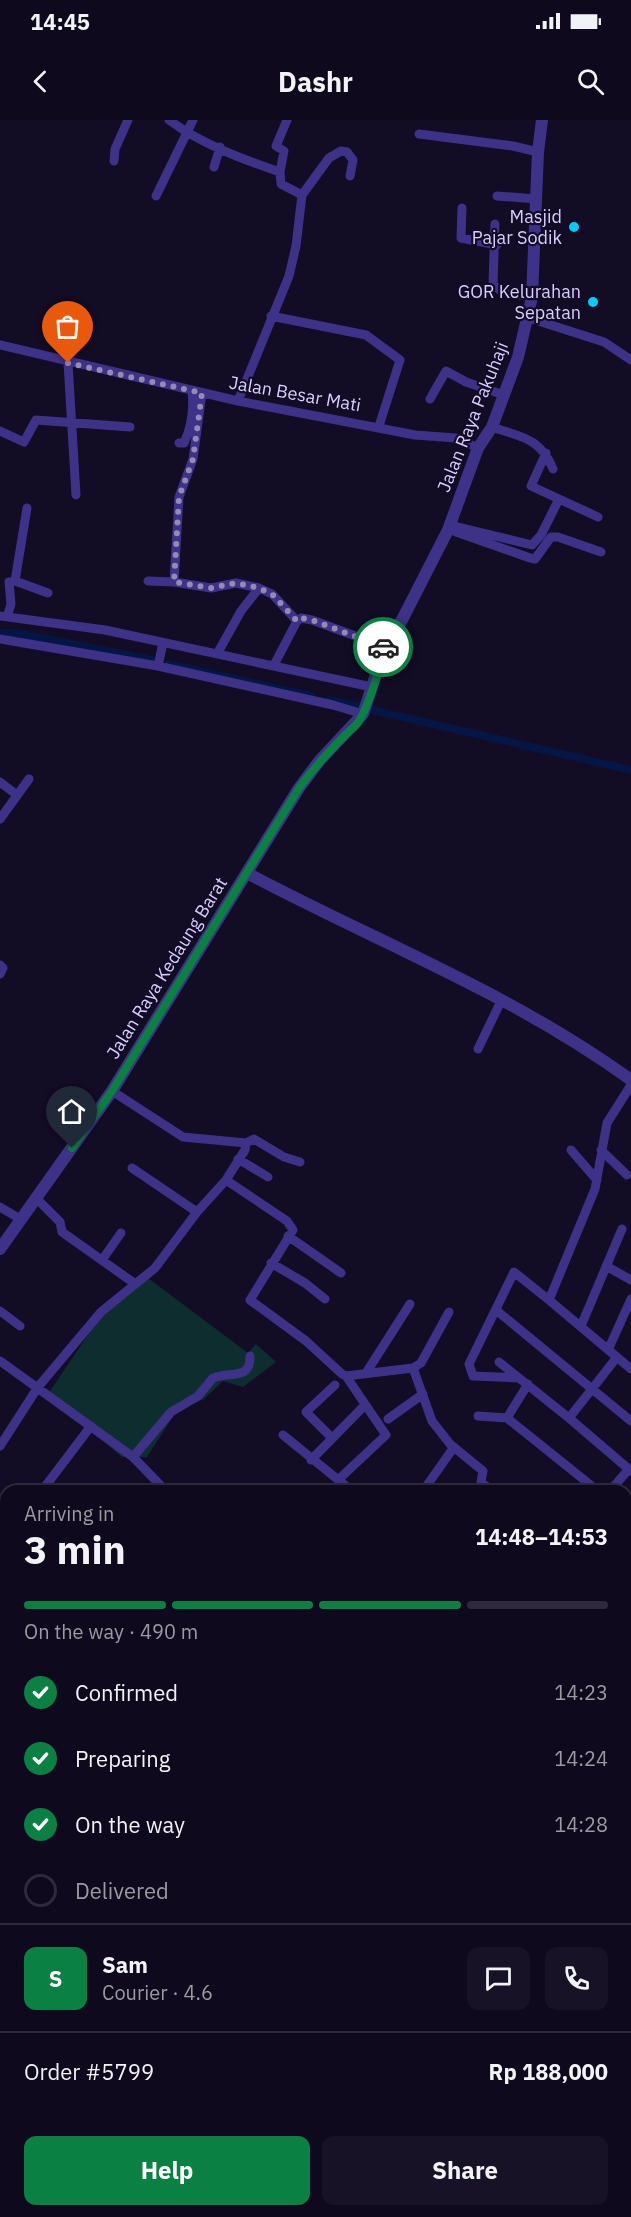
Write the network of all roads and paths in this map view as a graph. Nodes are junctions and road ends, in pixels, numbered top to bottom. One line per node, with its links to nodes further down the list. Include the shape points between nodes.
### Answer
1 (128, 120): 10 (street)
2 (169, 120): 6 (street)
3 (193, 120): 6 (street)
4 (287, 120): 12 (street, via 276,146 284,151)
5 (543, 120): 9 (street, Jalan Raya Pakuhaji)
6 (188, 134): 8 (street); 15 (street)
7 (419, 134): 9 (street)
8 (220, 147): 11 (street); 12 (street)
9 (538, 152): 17 (street, Jalan Raya Pakuhaji)
10 (114, 161)
11 (214, 166)
12 (280, 172): 14 (street, via 281,184)
13 (350, 176): 14 (street, via 352,160 341,151 329,158)
14 (303, 195): 22 (street, via 289,276)
15 (156, 196)
16 (497, 196): 17 (street)
17 (537, 199): 21 (street, Jalan Raya Pakuhaji)
18 (462, 208): 20 (street, via 461,238)
19 (495, 224): 20 (street)
20 (497, 245): 21 (street, via 494,287)
21 (532, 297): 23 (street, Jalan Raya Pakuhaji)
22 (271, 316): 31 (street); 33 (street, via 366,335 400,360)
23 (529, 318): 25 (street, via 604,342); 29 (street, Jalan Raya Pakuhaji)
24 (0, 345): 26 (street, Jalan Besar Mati)
25 (631, 360)
26 (68, 363): 27 (street, Jalan Besar Mati); 32 (street)
27 (192, 391): 28 (street, Jalan Besar Mati); 37 (street, via 192,417 184,443)
28 (202, 393): 31 (street, Jalan Besar Mati); 49 (street, via 193,459 179,497)
29 (504, 395): 30 (street, via 446,371); 35 (street, Jalan Raya Pakuhaji)
30 (430, 399)
31 (238, 401): 33 (street, Jalan Besar Mati)
32 (72, 421): 34 (street); 36 (street, via 36,420 24,442); 41 (street)
33 (379, 426): 38 (street, Jalan Besar Mati, via 415,435 456,438)
34 (130, 427)
35 (492, 427): 38 (street, Jalan Raya Pakuhaji); 39 (street, via 534,442)
36 (0, 431)
37 (179, 443)
38 (478, 448): 45 (street, Jalan Raya Pakuhaji)
39 (546, 453): 40 (street); 42 (street, via 531,486)
40 (553, 469)
41 (76, 495)
42 (559, 499): 44 (street); 45 (street, via 532,545)
43 (27, 508): 47 (street)
44 (597, 517)
45 (449, 527): 46 (street, via 535,559 551,537); 56 (street, Jalan Raya Pakuhaji)
46 (601, 552)
47 (8, 581): 51 (street); 52 (street, via 11,604)
48 (148, 581): 49 (street)
49 (174, 582): 50 (street, via 211,588 236,583)
50 (259, 588): 53 (street, via 272,594); 57 (street)
51 (48, 593)
52 (3, 617): 55 (street, via 105,630)
53 (297, 621): 56 (street, via 312,620); 59 (street)
54 (0, 639): 58 (street)
55 (162, 646): 57 (street); 58 (street)
56 (385, 647): 60 (street, Jalan Raya Pakuhaji)
57 (217, 654): 59 (street)
58 (158, 665): 61 (street)
59 (274, 665): 60 (street)
60 (371, 690): 61 (street, Jalan Raya Pakuhaji)
61 (364, 711): 66 (street, Jalan Raya Kedaung Barat, via 299,788)
62 (28, 779): 64 (street)
63 (0, 782): 64 (street)
64 (17, 795): 65 (street)
65 (0, 819)
66 (247, 873): 67 (street, via 327,916); 71 (street, Jalan Raya Kedaung Barat)
67 (502, 999): 68 (street); 69 (street, via 579,1042)
68 (478, 1049)
69 (631, 1080)
70 (631, 1085): 74 (street, via 607,1123)
71 (112, 1091): 72 (street, via 183,1137); 82 (street, Jalan Raya Kedaung Barat)
72 (246, 1143): 75 (street); 76 (street, via 254,1139)
73 (571, 1150): 81 (street)
74 (601, 1150): 78 (street); 81 (street)
75 (238, 1159): 79 (street); 80 (street)
76 (300, 1162)
77 (132, 1168): 84 (street)
78 (627, 1175)
79 (268, 1177)
80 (226, 1180): 84 (street); 88 (street, via 286,1221 293,1230)
81 (597, 1180): 98 (street)
82 (37, 1199): 85 (street, Jalan Raya Kedaung Barat); 90 (street, via 60,1222 62,1232)
83 (0, 1207): 85 (street)
84 (197, 1212): 95 (street, via 155,1268)
85 (22, 1220): 89 (street, Jalan Raya Kedaung Barat)
86 (622, 1229): 92 (street)
87 (121, 1233): 90 (street)
88 (288, 1236): 91 (street); 93 (street)
89 (0, 1249)
90 (102, 1260): 95 (street)
91 (272, 1263): 96 (street); 113 (street, via 250,1300)
92 (606, 1266): 94 (street); 104 (street)
93 (341, 1273)
94 (631, 1281)
95 (134, 1283): 117 (street, via 101,1312)
96 (325, 1299)
97 (631, 1299): 105 (street)
98 (549, 1300): 100 (street, via 514,1272); 104 (street)
99 (410, 1304): 112 (street)
100 (496, 1310): 114 (street, via 469,1364 473,1376); 118 (street)
101 (0, 1311): 103 (street)
102 (448, 1312): 110 (street, via 425,1358)
103 (20, 1326)
104 (580, 1326): 105 (street)
105 (608, 1350): 107 (street)
106 (250, 1356): 131 (street, via 247,1371 213,1378 198,1396 171,1412)
107 (617, 1357): 111 (street); 118 (street)
108 (0, 1361): 117 (street)
109 (499, 1362): 114 (street)
110 (413, 1368): 112 (street); 119 (street)
111 (631, 1369)
112 (366, 1373): 113 (street)
113 (346, 1376): 120 (street)
114 (519, 1378): 116 (street)
115 (335, 1384): 128 (street, via 306,1412)
116 (528, 1384): 122 (street); 123 (street)
117 (38, 1387): 126 (street); 129 (street)
118 (592, 1389): 123 (street); 125 (street)
119 (423, 1394): 124 (street); 130 (street, via 432,1421)
120 (365, 1405): 128 (street); 134 (street, via 386,1435)
121 (478, 1416): 122 (street)
122 (507, 1418): 140 (street)
123 (569, 1418): 133 (street)
124 (388, 1419)
125 (631, 1421)
126 (91, 1426): 131 (street); 135 (street)
127 (283, 1435): 132 (street)
128 (332, 1438): 132 (street)
129 (0, 1446)
130 (454, 1447): 138 (street); 139 (street, via 483,1471 481,1482)
131 (133, 1457): 136 (street)
132 (311, 1460): 134 (street)
133 (630, 1469): 141 (street)
134 (338, 1480): 137 (street)
135 (46, 1485)
136 (160, 1485)
137 (344, 1485)
138 (427, 1485)
139 (485, 1485)
140 (591, 1485)
141 (615, 1485)

